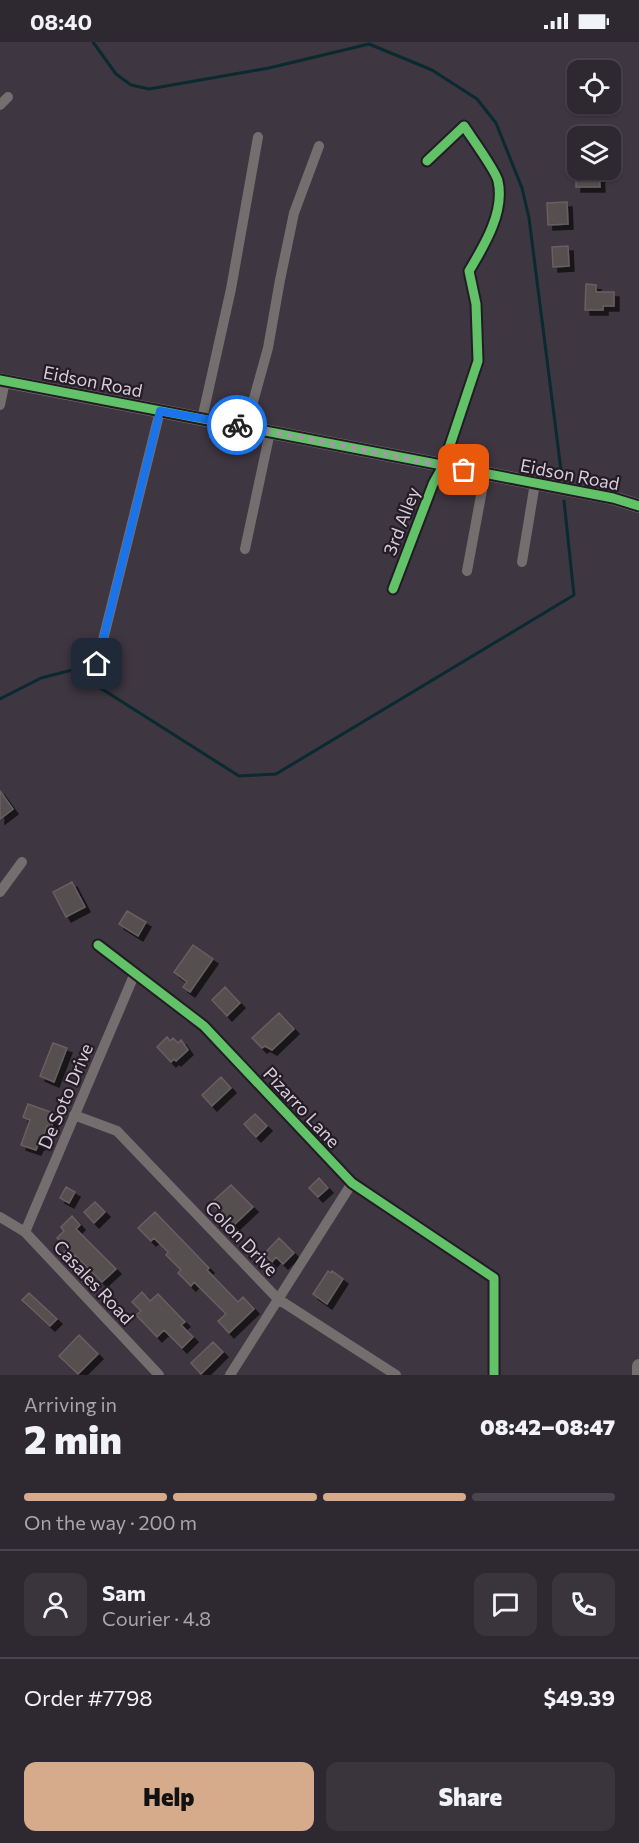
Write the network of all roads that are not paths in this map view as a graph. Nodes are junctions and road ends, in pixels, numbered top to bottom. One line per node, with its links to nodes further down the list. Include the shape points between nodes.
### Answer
1 (258, 137): 7 (street, via 231,289)
2 (319, 146): 8 (street, via 294,213 268,348)
3 (427, 161): 10 (street, 3rd Alley, via 464,126 498,180 498,210 486,243 469,271 476,304 478,361)
4 (2, 381): 5 (street); 6 (street, Eidson Road)
5 (0, 405)
6 (160, 411): 7 (street, Eidson Road); 18 (street)
7 (202, 419): 8 (street, Eidson Road)
8 (246, 427): 9 (street, Eidson Road)
9 (270, 432): 10 (street, Eidson Road); 14 (street)
10 (443, 466): 11 (street, Eidson Road); 17 (street, 3rd Alley)
11 (485, 474): 12 (street, Eidson Road); 16 (street)
12 (535, 483): 13 (street, Eidson Road); 15 (street)
13 (639, 506)
14 (245, 549)
15 (522, 562)
16 (466, 571)
17 (393, 589)
18 (97, 664)
19 (21, 862): 20 (street)
20 (0, 892)
21 (98, 945): 22 (street, Pizarro Lane)
22 (135, 973): 23 (street, De Soto Drive); 24 (street, Pizarro Lane, via 204,1026)
23 (74, 1115): 26 (street, De Soto Drive); 27 (street, Colon Drive, via 117,1131)
24 (351, 1183): 27 (street); 32 (street, Pizarro Lane, via 494,1278)
25 (0, 1217): 26 (street, Casales Road)
26 (25, 1232): 29 (street, Casales Road)
27 (278, 1299): 30 (street); 31 (street, Colon Drive)
28 (639, 1366): 33 (street)
29 (159, 1375)
30 (230, 1375)
31 (396, 1375)
32 (495, 1375)
33 (639, 1375)

